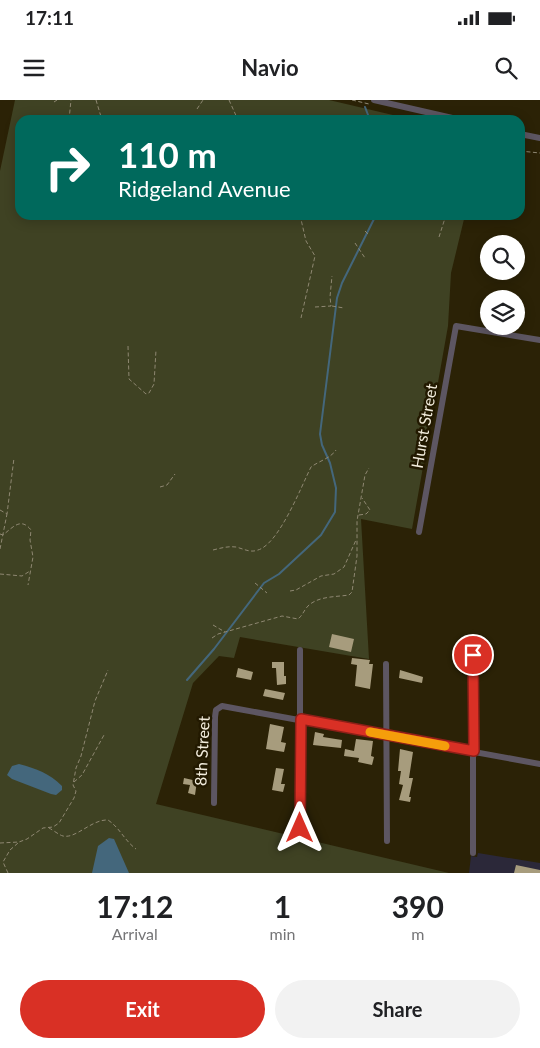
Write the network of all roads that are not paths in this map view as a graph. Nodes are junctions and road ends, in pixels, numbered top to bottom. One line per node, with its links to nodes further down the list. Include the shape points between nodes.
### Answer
1 (374, 100): 2 (street)
2 (439, 115)
3 (525, 135): 4 (street)
4 (540, 138)
5 (540, 340): 6 (street, Hurst Street, via 456,326)
6 (419, 532)
7 (300, 650): 10 (street)
8 (473, 655): 12 (street)
9 (386, 664): 11 (street)
10 (301, 719): 11 (street); 14 (street, 8th Street, via 226,705 216,710); 15 (street)
11 (387, 735): 12 (street); 16 (street)
12 (474, 751): 13 (street); 17 (street)
13 (540, 764)
14 (214, 803)
15 (300, 828)
16 (387, 841)
17 (473, 853)

